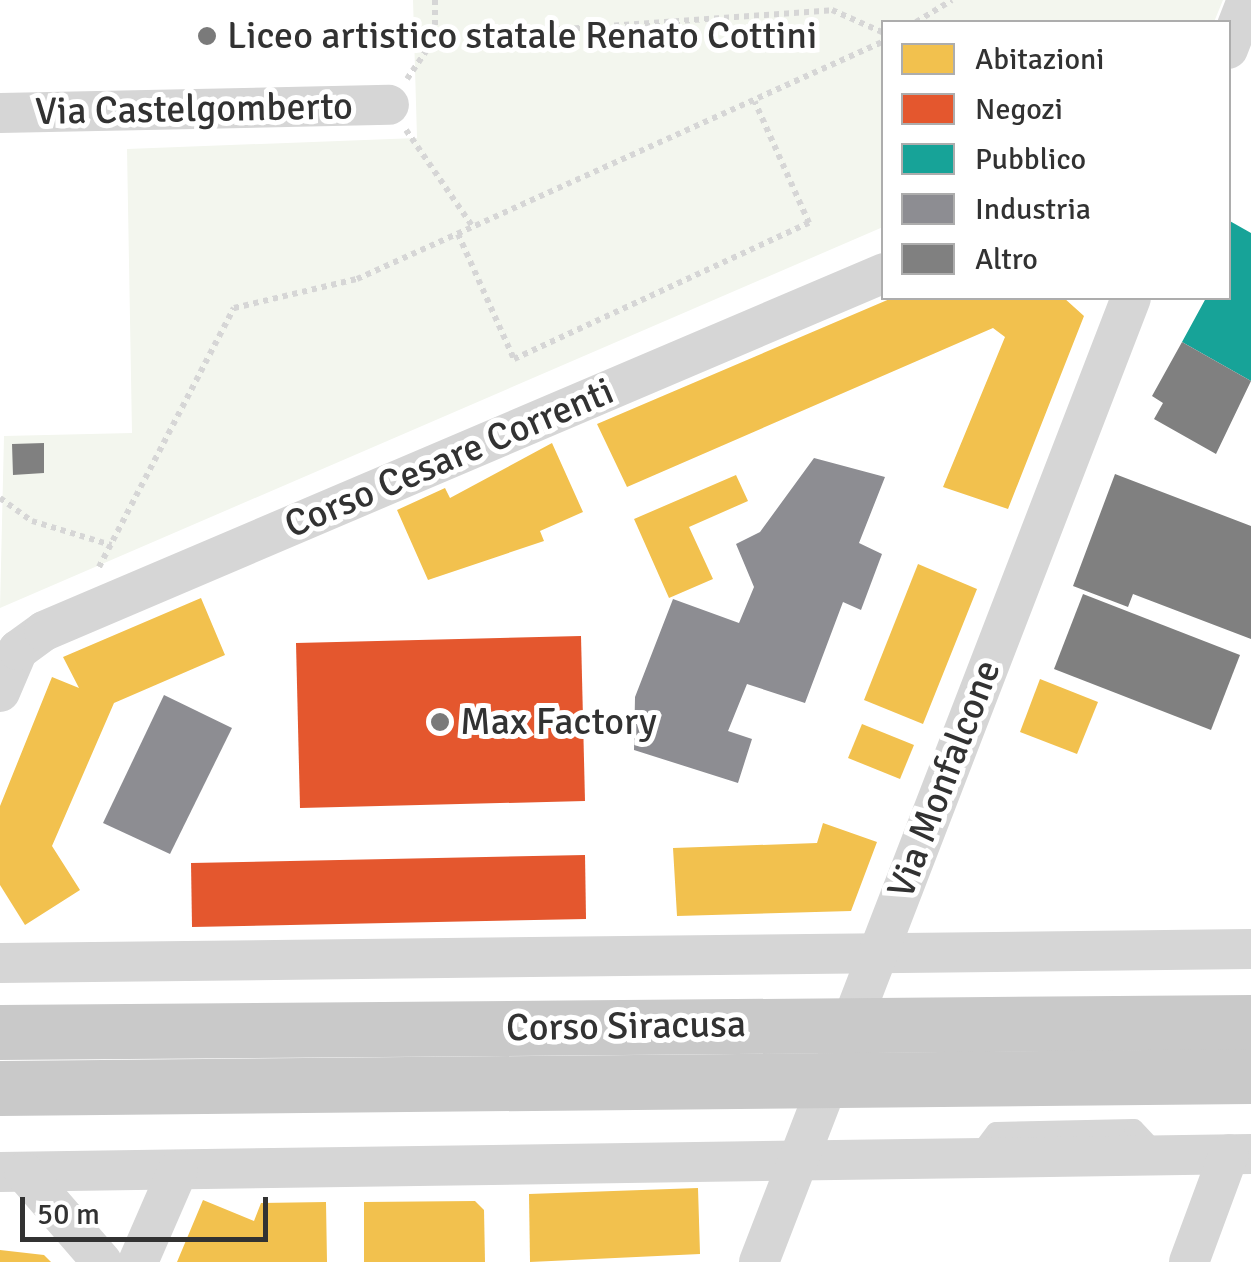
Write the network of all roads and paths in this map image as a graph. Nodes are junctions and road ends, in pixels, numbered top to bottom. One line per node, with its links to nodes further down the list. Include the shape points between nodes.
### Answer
1 (435, 0): 6 (path)
2 (952, 0): 4 (path)
3 (1248, 0): 8 (street)
4 (919, 20)
5 (881, 32): 6 (path, via 832,10)
6 (435, 38): 10 (path)
7 (881, 42): 9 (path)
8 (1231, 42)
9 (756, 102): 12 (path); 13 (path, via 809,223 514,359)
10 (389, 105): 11 (street, Via Castelgomberto); 12 (path)
11 (0, 113)
12 (473, 228): 13 (path)
13 (458, 234): 17 (path, via 357,279 234,308)
14 (881, 274): 19 (street, Corso Cesare Correnti, via 18,650)
15 (1131, 300): 21 (street, Via Monfalcone)
16 (0, 498): 17 (path, via 32,521)
17 (111, 545): 18 (path, via 96,572)
18 (80, 579)
19 (0, 692)
20 (1251, 949): 21 (street, Corso Siracusa)
21 (875, 956): 22 (street, Corso Siracusa); 24 (street, Via Monfalcone)
22 (4, 958)
23 (1251, 1022): 24 (main road, Corso Siracusa)
24 (848, 1024): 25 (main road, Corso Siracusa); 27 (street, Via Monfalcone)
25 (0, 1032)
26 (1251, 1076): 27 (main road, Corso Siracusa)
27 (827, 1080): 28 (main road, Corso Siracusa); 30 (street, Via Monfalcone)
28 (0, 1088)
29 (1240, 1154): 30 (street); 36 (street)
30 (797, 1159): 31 (street); 35 (street, Via Monfalcone)
31 (178, 1170): 32 (street); 34 (street)
32 (12, 1172): 33 (street)
33 (102, 1262)
34 (138, 1262)
35 (759, 1262)
36 (1188, 1262)

